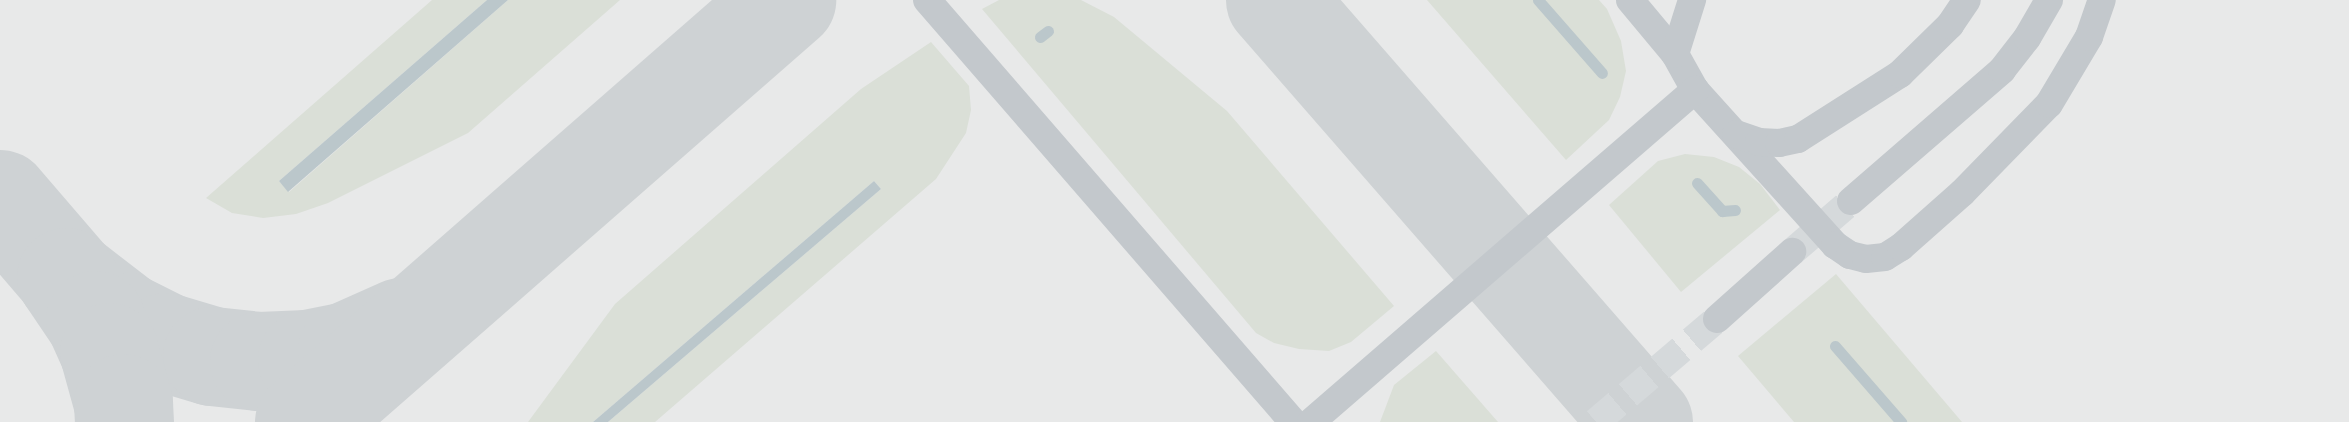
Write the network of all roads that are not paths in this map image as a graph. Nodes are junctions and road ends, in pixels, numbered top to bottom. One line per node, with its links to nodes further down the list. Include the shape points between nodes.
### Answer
1 (927, 0): 13 (lane)
2 (1630, 0): 7 (lane)
3 (1692, 0): 7 (lane)
4 (1968, 0): 9 (lane, via 1950,25 1900,74 1798,139 1759,142)
5 (2048, 0): 10 (lane, via 2027,38 2002,70)
6 (2102, 0): 9 (lane, via 2089,38 2049,104 1962,193 1901,247 1885,257 1866,259 1850,255 1835,245)
7 (1675, 54): 8 (lane)
8 (1694, 90): 9 (lane); 14 (lane)
9 (1736, 134)
10 (1851, 201)
11 (1792, 252): 12 (lane)
12 (1717, 319)
13 (1293, 422)
14 (1311, 422)

